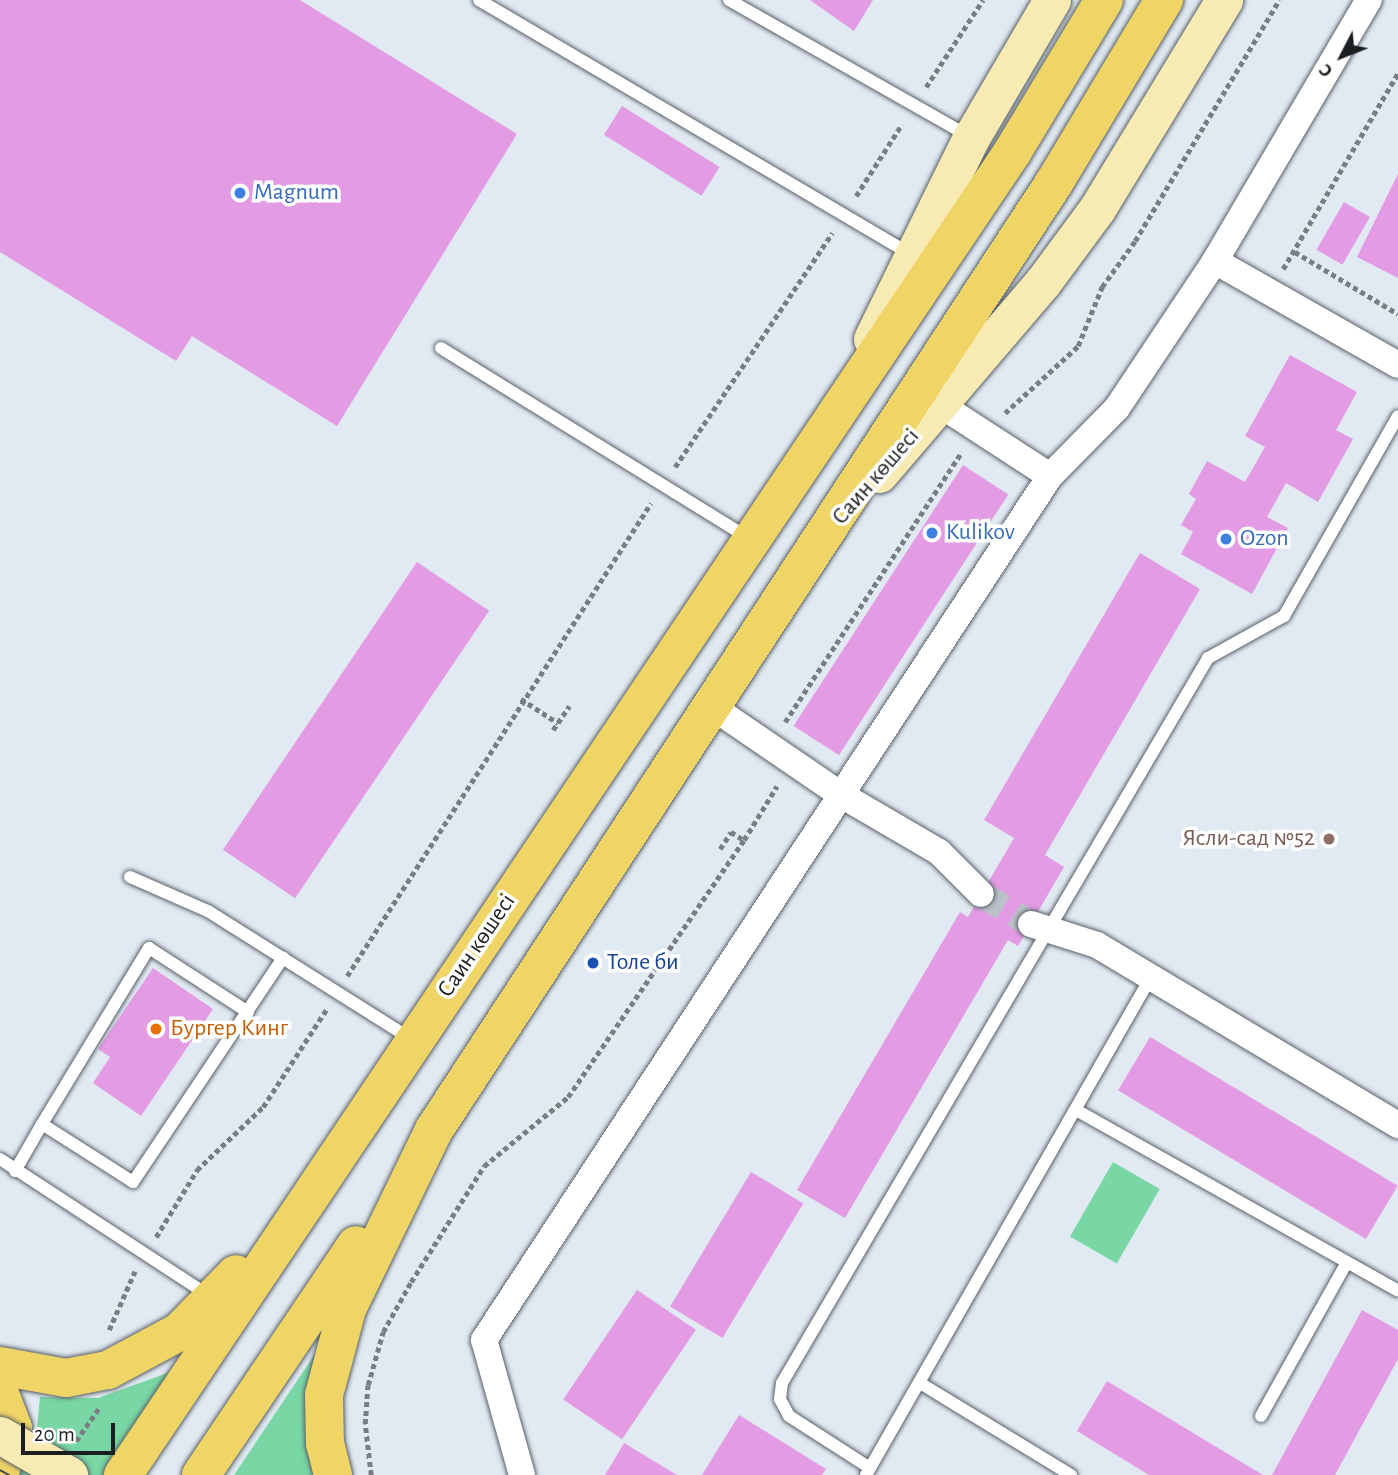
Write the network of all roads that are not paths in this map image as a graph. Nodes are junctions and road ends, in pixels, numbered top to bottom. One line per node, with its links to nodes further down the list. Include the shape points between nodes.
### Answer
1 (479, 0): 10 (lane)
2 (729, 0): 8 (lane)
3 (1052, 0): 9 (main road, Саин көшесі)
4 (1104, 0): 16 (main road, Саин көшесі, via 1013,151)
5 (1164, 0): 19 (main road, Саин көшесі, via 1054,183)
6 (1224, 0): 14 (main road, Саин көшесі, via 1097,209)
7 (1369, 0): 11 (street)
8 (748, 5): 9 (lane)
9 (971, 138): 10 (main road, Саин көшесі)
10 (913, 255): 16 (main road, Саин көшесі)
11 (1215, 261): 13 (street); 17 (street, via 1117,408)
12 (441, 348): 18 (lane)
13 (1398, 365)
14 (939, 404): 17 (street); 19 (main road, Саин көшесі)
15 (1398, 416): 24 (lane, via 1284,616 1208,658)
16 (833, 418): 18 (main road, Саин көшесі)
17 (1050, 476): 21 (street)
18 (750, 539): 28 (main road, Саин көшесі)
19 (824, 539): 20 (main road)
20 (714, 708): 21 (street); 32 (main road)
21 (838, 793): 23 (street, via 939,852); 50 (street, via 484,1340)
22 (130, 877): 25 (lane, via 208,911)
23 (981, 894)
24 (1040, 927): 26 (street, via 1097,945); 45 (lane, via 782,1383 780,1399 789,1416)
25 (283, 958): 27 (lane); 28 (lane)
26 (1151, 977): 29 (lane); 31 (street)
27 (248, 1012): 30 (lane, via 133,1182); 30 (lane, via 149,948)
28 (414, 1040): 34 (main road, Саин көшесі)
29 (1076, 1110): 36 (lane); 40 (lane)
30 (42, 1124): 35 (lane)
31 (1398, 1125)
32 (434, 1130): 48 (main road); 49 (main road, via 346,1309 324,1395)
33 (0, 1160): 35 (lane)
34 (331, 1168): 38 (main road); 47 (main road, Саин көшесі)
35 (15, 1171): 38 (lane)
36 (1345, 1266): 37 (lane); 42 (lane)
37 (1398, 1291)
38 (214, 1300): 39 (main road, via 148,1354 108,1370 66,1378)
39 (0, 1366)
40 (920, 1382): 45 (lane); 51 (lane)
41 (0, 1394): 46 (main road, via 13,1428)
42 (1261, 1416)
43 (0, 1435): 44 (main road, bridge)
44 (69, 1464)
45 (868, 1472)
46 (0, 1473)
47 (122, 1475)
48 (201, 1475)
49 (333, 1475)
50 (522, 1475)
51 (1071, 1475)

